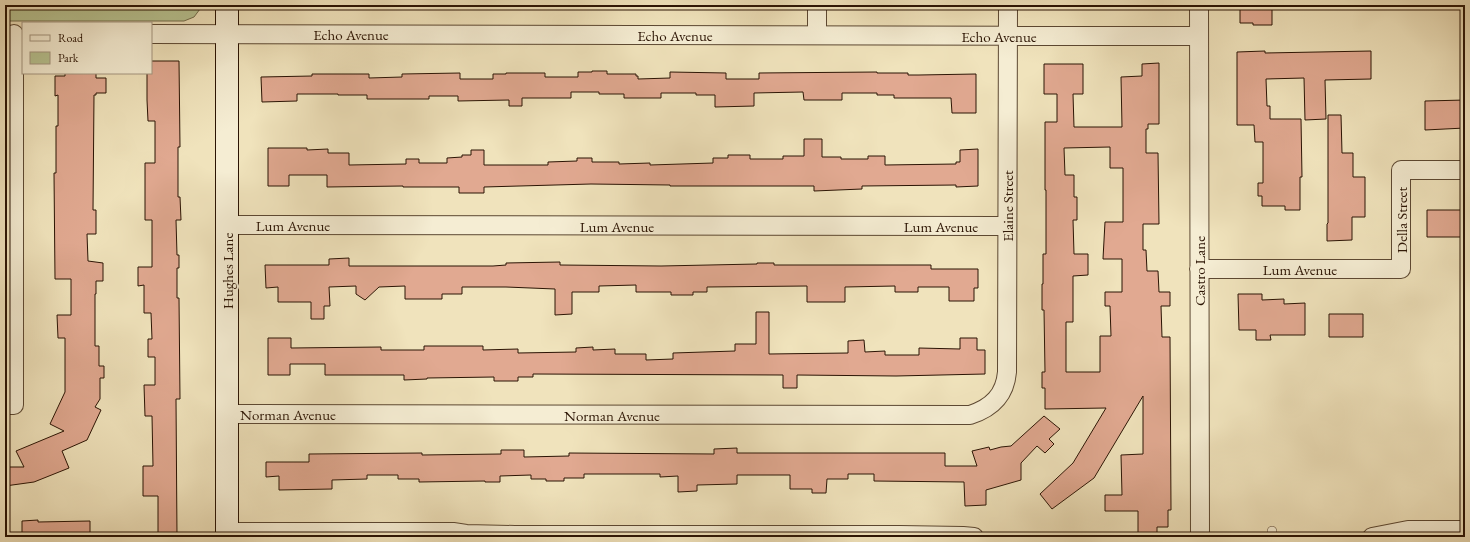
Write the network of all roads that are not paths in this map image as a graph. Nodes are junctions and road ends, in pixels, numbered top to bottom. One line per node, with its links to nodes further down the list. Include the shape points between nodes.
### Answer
1 (228, 5): 7 (street, Hughes Lane)
2 (817, 5): 8 (street)
3 (1008, 5): 9 (street, Elaine Street)
4 (1199, 5): 10 (street, Castro Lane)
5 (14, 34): 17 (street)
6 (152, 34): 7 (street, Echo Avenue)
7 (228, 34): 8 (street, Echo Avenue); 12 (street, Hughes Lane)
8 (817, 35): 9 (street, Echo Avenue)
9 (1008, 36): 10 (street, Echo Avenue); 13 (street, Elaine Street)
10 (1199, 36): 14 (street, Castro Lane)
11 (1465, 170): 15 (street, Della Street, via 1401,170)
12 (227, 225): 13 (street, Lum Avenue); 18 (street, Hughes Lane)
13 (1007, 226): 16 (street, Elaine Street, via 1007,372 1002,392)
14 (1199, 269): 15 (street, Lum Avenue); 24 (street, Castro Lane)
15 (1401, 270)
16 (994, 403): 18 (street, Norman Avenue, via 981,412 970,415)
17 (9, 405)
18 (227, 414): 20 (street, Hughes Lane)
19 (1465, 530): 25 (street, via 1408,530)
20 (227, 535): 21 (street)
21 (424, 535): 22 (street, via 453,532)
22 (515, 536): 23 (street)
23 (974, 537)
24 (1200, 537)
25 (1372, 537)

